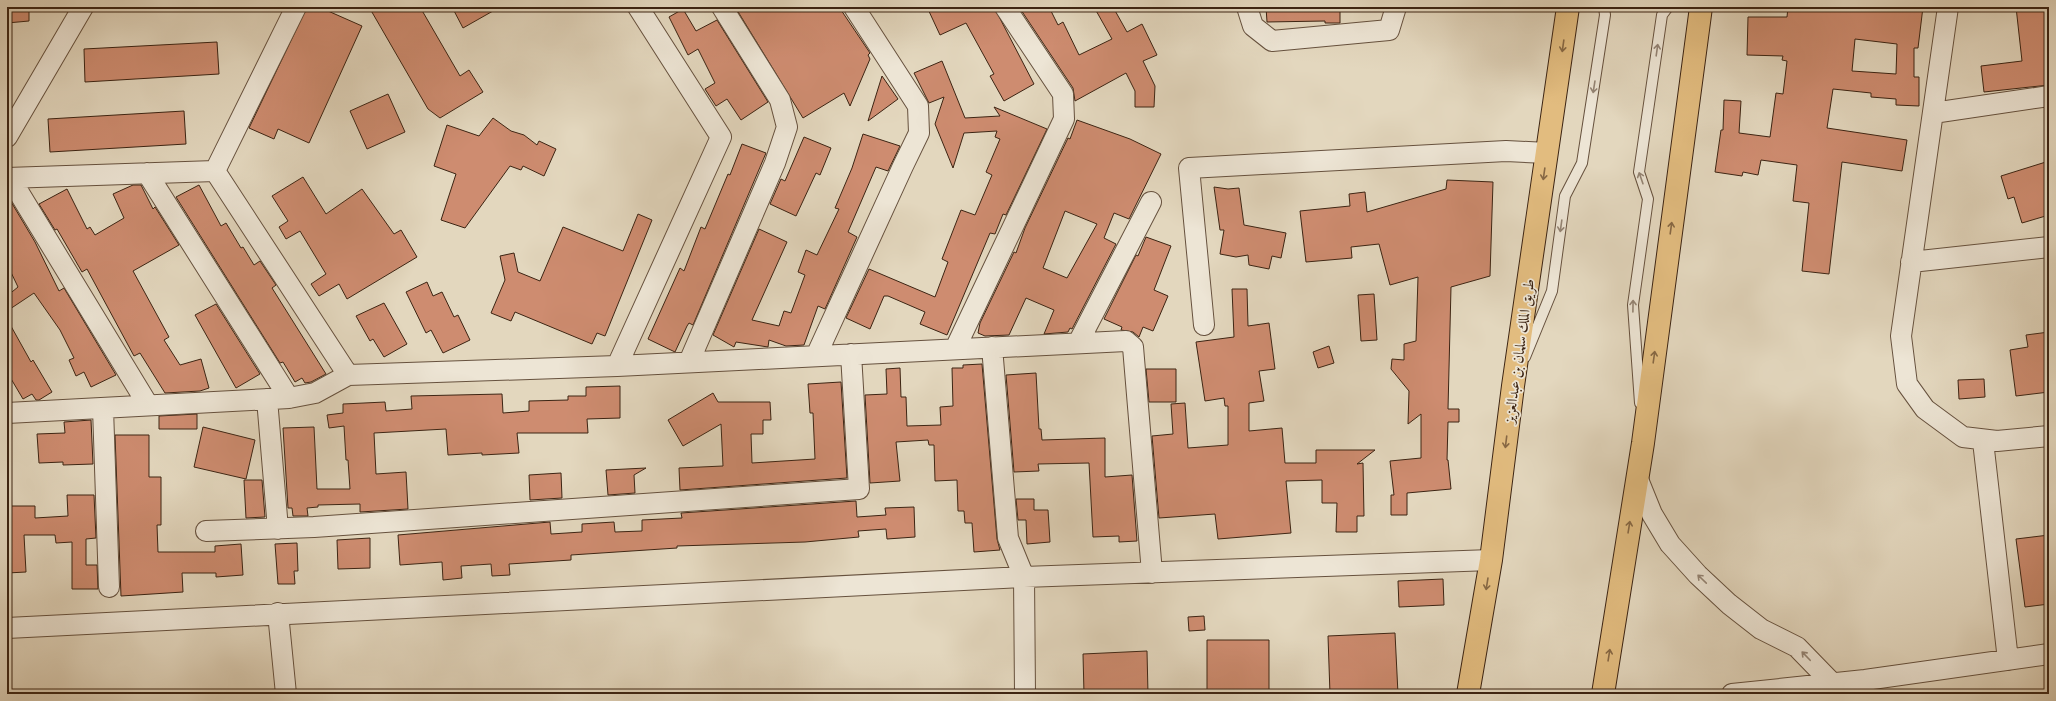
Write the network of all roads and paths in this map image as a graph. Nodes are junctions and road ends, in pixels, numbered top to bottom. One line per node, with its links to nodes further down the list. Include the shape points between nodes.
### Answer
1 (83, 7): 16 (street)
2 (296, 7): 18 (street)
3 (638, 7): 31 (street, via 722,137)
4 (722, 7): 30 (street, via 780,100 787,127 775,163)
5 (854, 7): 29 (street, via 918,106 919,134)
6 (1005, 7): 27 (street, via 1063,94 1064,119)
7 (1247, 7): 8 (street, via 1253,26 1272,41 1389,30)
8 (1396, 7)
9 (1568, 7): 17 (main road, طريق الملك سلمان بن عبدالعزيز, one-way to 17)
10 (1604, 7): 33 (lane, one-way to 33, via 1605,16 1582,164 1565,196 1552,291)
11 (1668, 7): 41 (lane, one-way to 11, via 1633,305 1648,199 1639,172 1662,15)
12 (1701, 7): 41 (main road, one-way to 12)
13 (1948, 7): 15 (street)
14 (2049, 96): 15 (street)
15 (1933, 113): 23 (street)
16 (7, 137)
17 (1547, 153): 24 (street, via 1506,151 1189,168); 33 (main road, طريق الملك سلمان بن عبدالعزيز, one-way to 33)
18 (214, 170): 19 (street); 32 (street)
19 (147, 173): 20 (street); 34 (street)
20 (8, 178): 36 (street)
21 (1151, 202): 25 (street)
22 (2049, 247): 23 (street)
23 (1911, 262): 40 (street, via 1901,336 1907,384 1925,409 1962,437)
24 (1204, 325)
25 (1078, 343): 26 (street); 46 (street, via 1126,341 1133,347)
26 (992, 347): 27 (street); 47 (street, via 1008,538)
27 (955, 349): 28 (street)
28 (851, 354): 29 (street); 43 (street, via 859,489)
29 (816, 356): 30 (street)
30 (689, 362): 31 (street)
31 (617, 366): 32 (street)
32 (348, 375): 34 (street, via 315,393)
33 (1513, 386): 45 (main road, طريق الملك سلمان بن عبدالعزيز, one-way to 45)
34 (289, 398): 35 (street)
35 (267, 399): 36 (street); 43 (street)
36 (148, 405): 37 (street)
37 (103, 408): 38 (street); 48 (street)
38 (9, 410)
39 (2049, 436): 40 (street)
40 (1983, 441): 52 (street)
41 (1643, 443): 42 (main road)
42 (1637, 477): 53 (street, one-way to 42, via 1798,647 1761,629 1698,575 1670,544 1652,514); 57 (main road, one-way to 42)
43 (278, 529): 44 (street)
44 (206, 531)
45 (1491, 560): 46 (street); 56 (main road, طريق الملك سلمان بن عبدالعزيز, one-way to 56)
46 (1152, 573): 47 (street)
47 (1024, 577): 49 (street); 55 (street)
48 (109, 587)
49 (278, 613): 50 (street, via 116,624); 54 (street)
50 (7, 628)
51 (2049, 654): 52 (street)
52 (2008, 660): 53 (street)
53 (1834, 689): 58 (street)
54 (286, 694)
55 (1025, 694)
56 (1468, 694)
57 (1603, 694)
58 (1732, 694)

